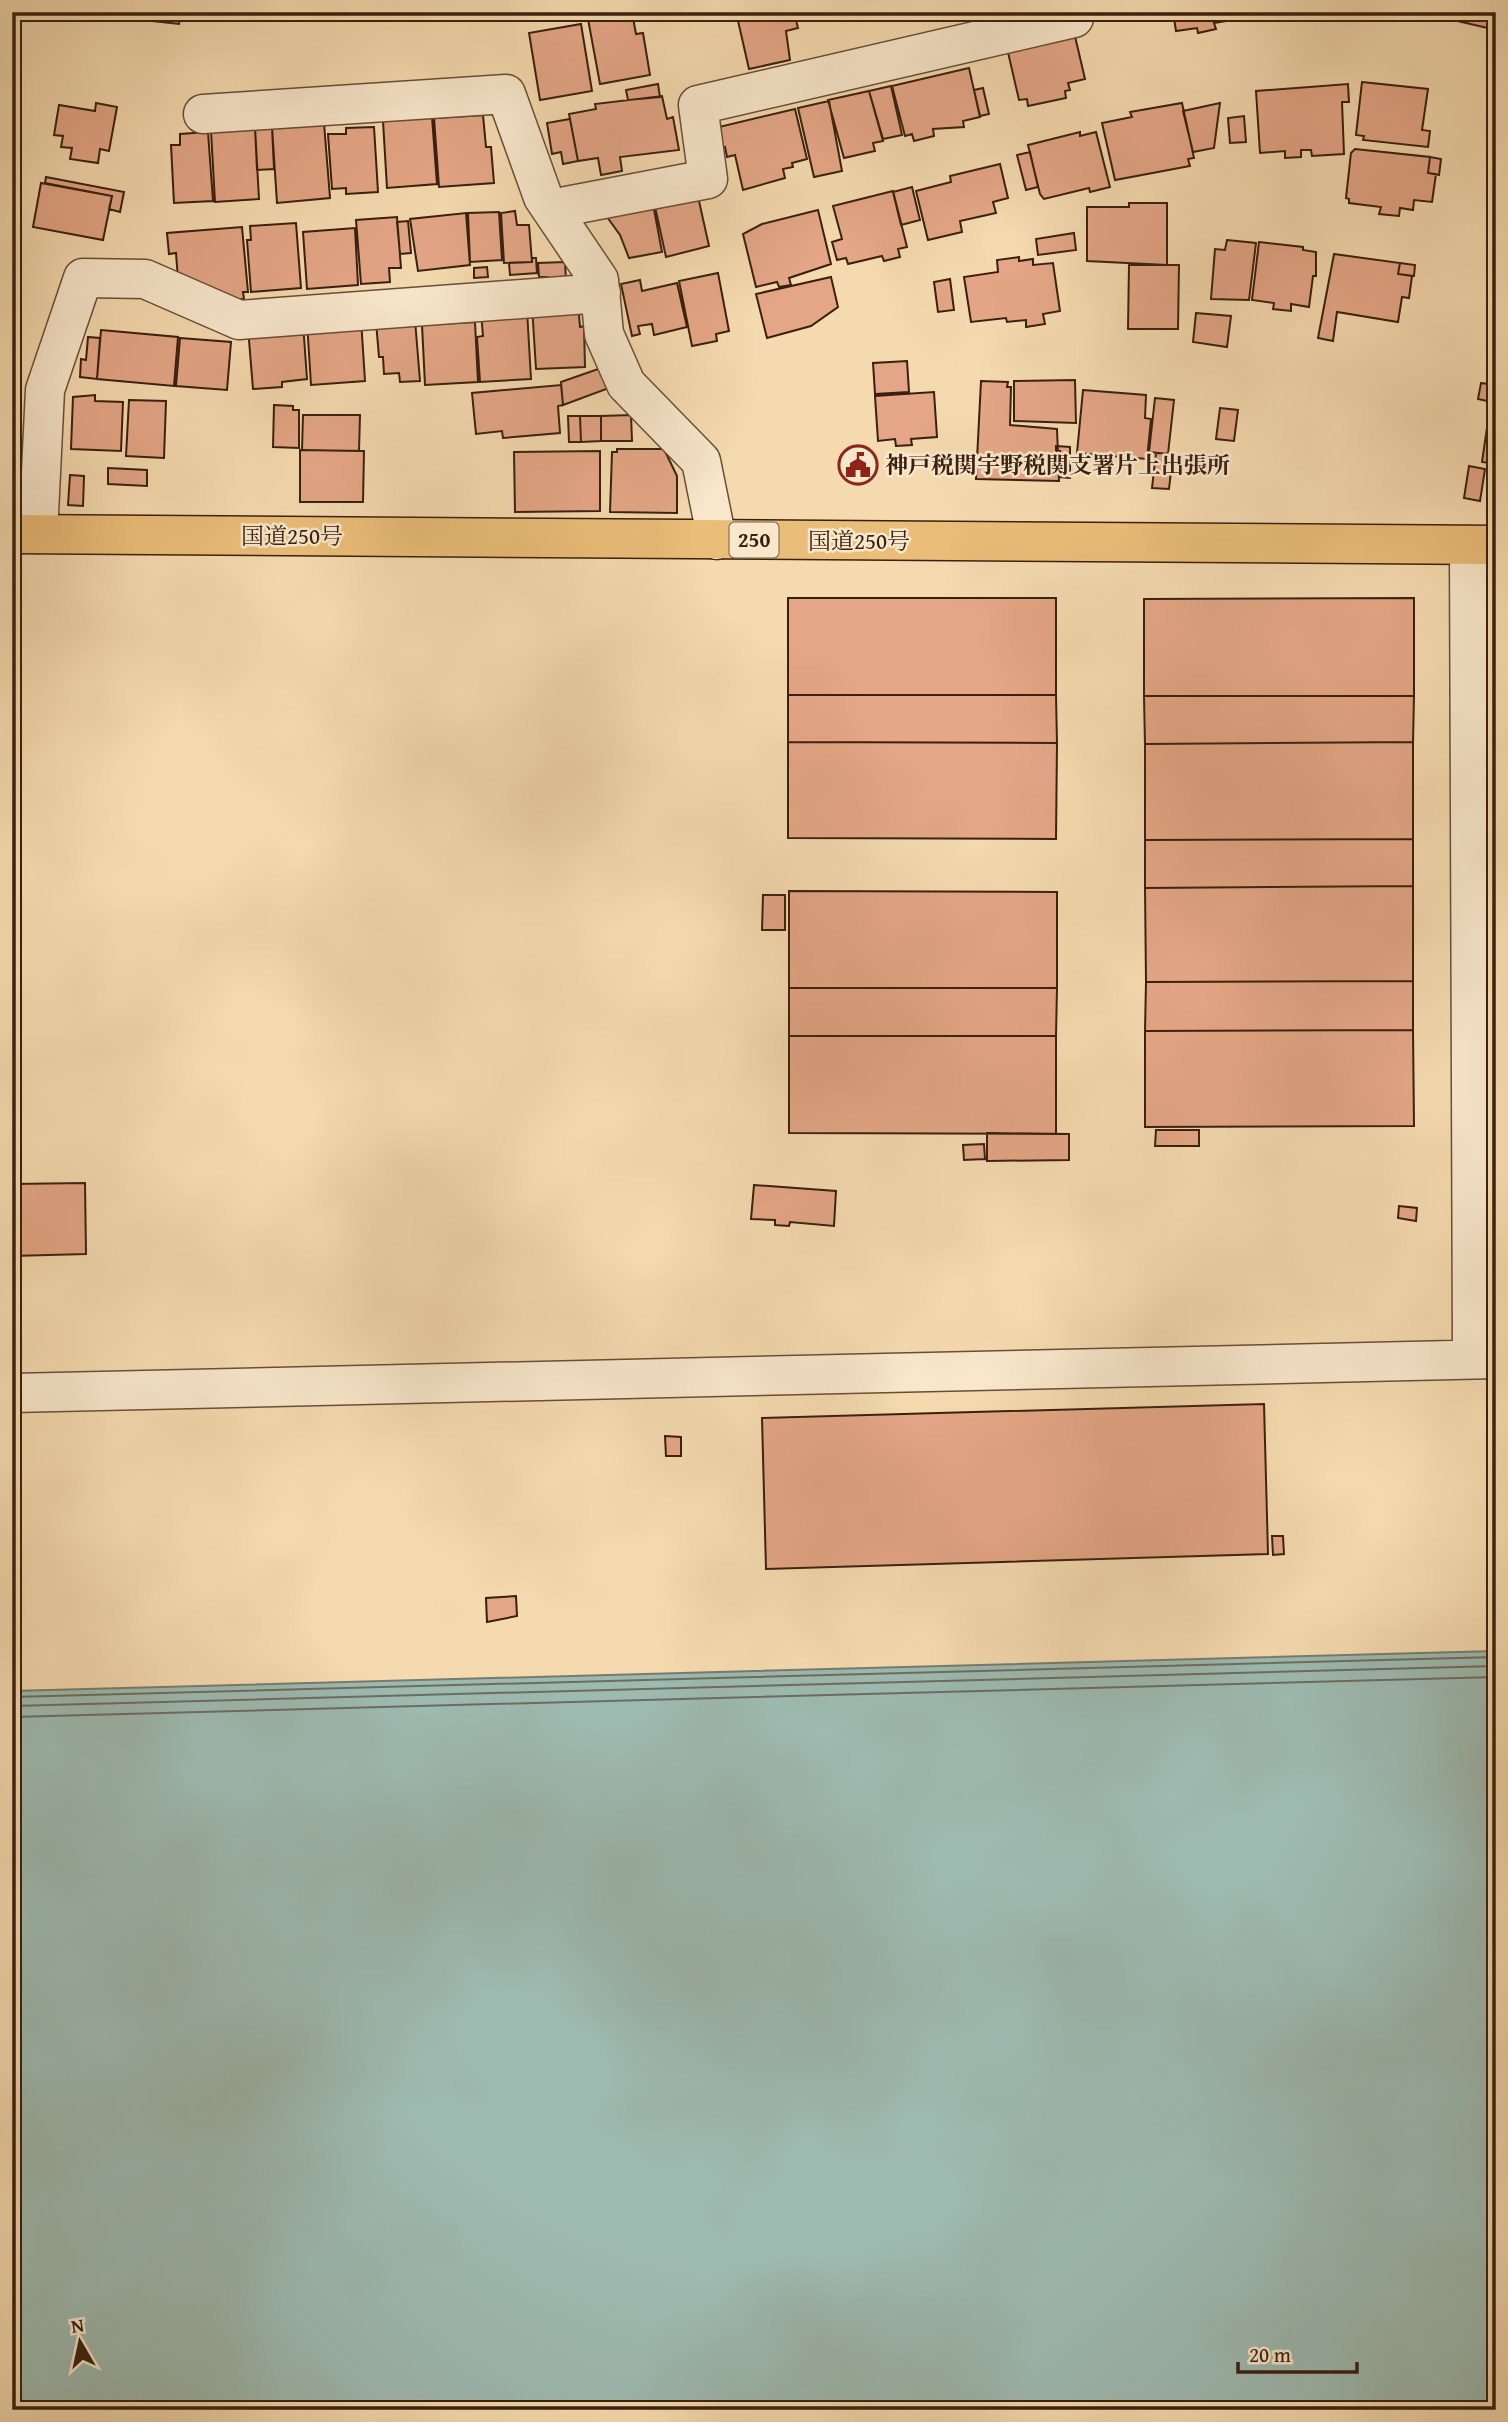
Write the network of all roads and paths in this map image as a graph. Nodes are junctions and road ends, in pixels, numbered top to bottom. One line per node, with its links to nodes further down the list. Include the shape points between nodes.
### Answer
1 (1074, 18): 3 (street, via 698,105 708,179)
2 (203, 114): 3 (street, via 506,94)
3 (551, 209): 4 (street, via 599,280)
4 (600, 293): 5 (street, via 239,320 145,279 83,278 45,390); 6 (street, via 604,334 626,384 701,461)
5 (25, 534): 6 (highway, 国道250号 / 250)
6 (717, 540): 7 (highway, 国道250号 / 250)
7 (1482, 545): 8 (street)
8 (1484, 1359): 9 (street)
9 (12, 1393)

